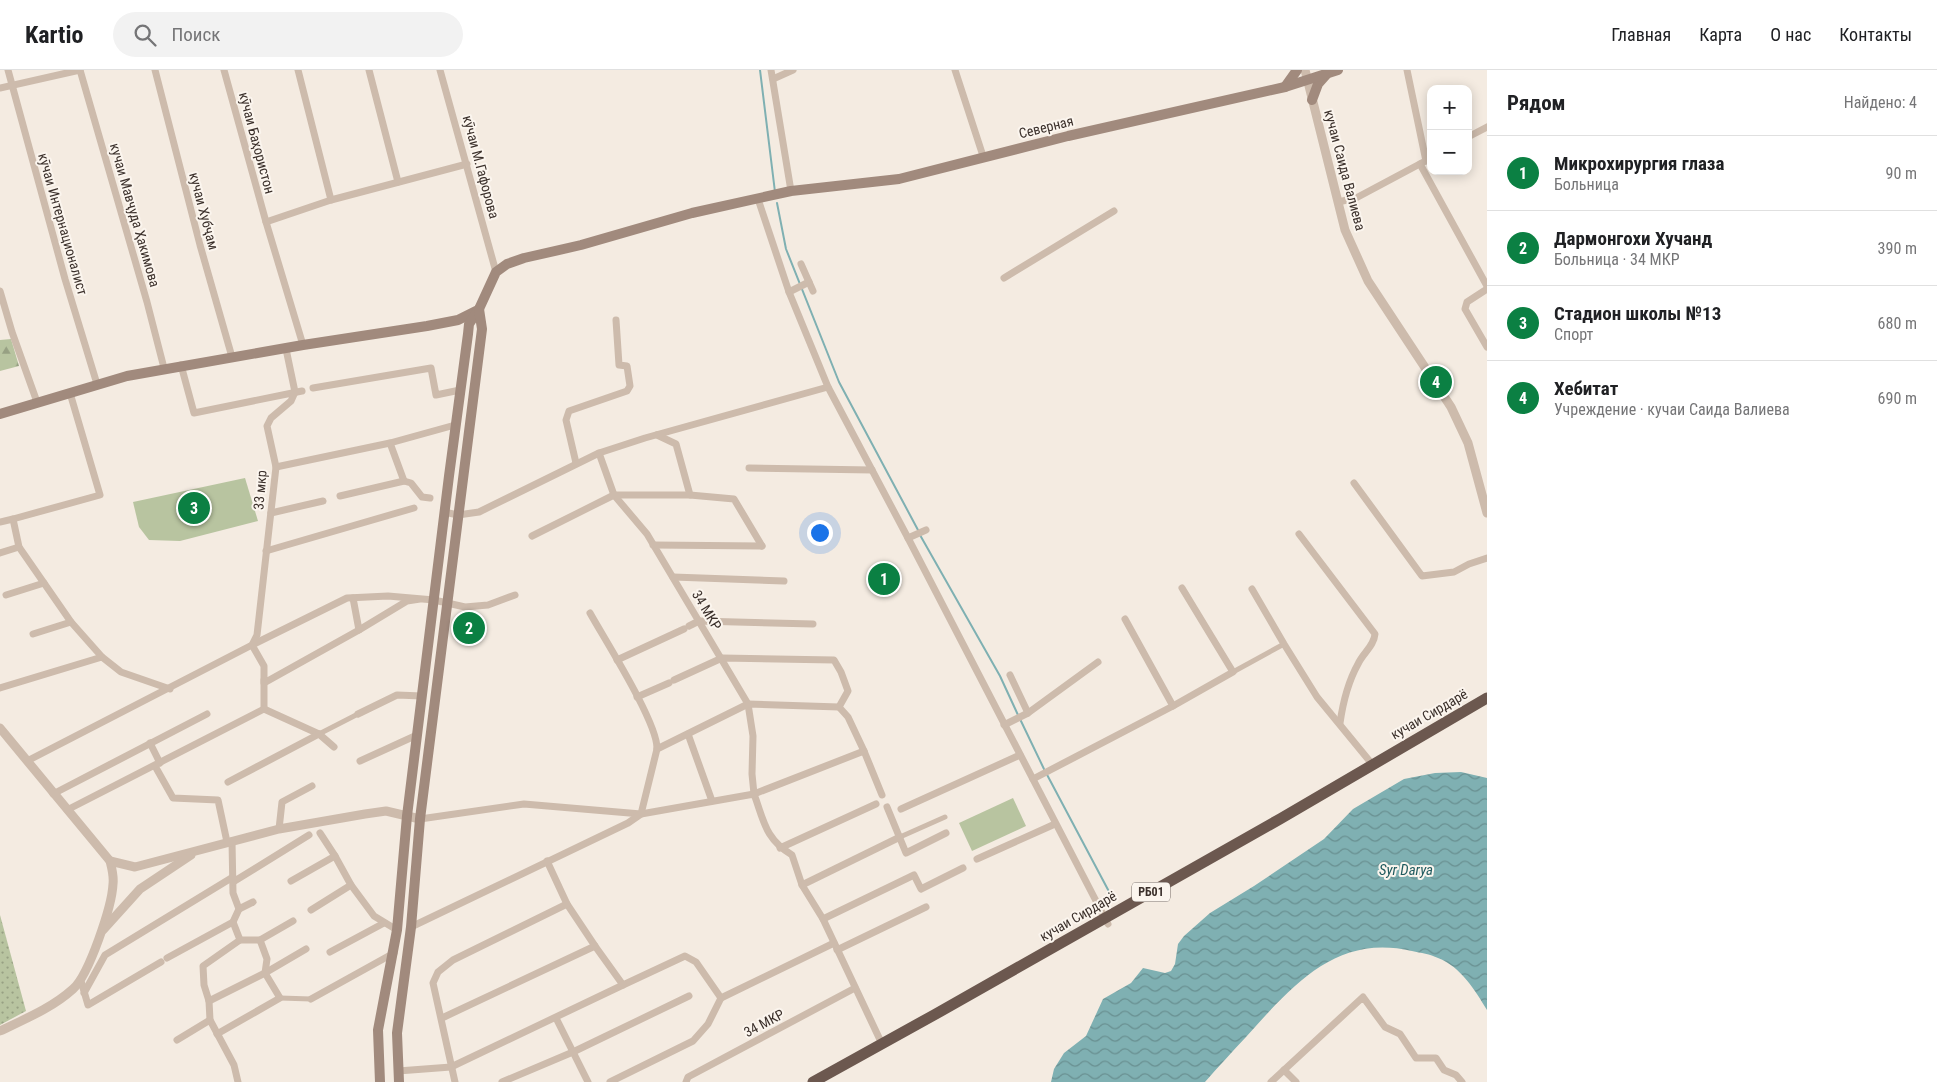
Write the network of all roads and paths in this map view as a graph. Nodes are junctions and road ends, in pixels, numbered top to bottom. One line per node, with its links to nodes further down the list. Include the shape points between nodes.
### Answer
1 (8, 70): 16 (street, кӯчаи Интернационалист)
2 (80, 70): 16 (street); 51 (street, кучаи Мавҷуда Ҳакимова)
3 (155, 70): 47 (street, кучаи Хубҷам)
4 (224, 70): 31 (street, кӯчаи Баҳористон)
5 (298, 70): 28 (street)
6 (370, 70): 25 (street)
7 (440, 70): 24 (street, кӯчаи М.Гафорова)
8 (771, 70): 15 (street)
9 (793, 70): 15 (street)
10 (955, 70): 22 (street)
11 (1297, 70): 17 (main road)
12 (1407, 70): 23 (street)
13 (1333, 72): 14 (main road, Северная); 19 (main road, via 1318,84)
14 (1307, 75): 17 (main road, Северная); 19 (street, кучаи Саида Валиева)
15 (773, 79): 26 (street)
16 (11, 86): 18 (street); 52 (street, кӯчаи Интернационалист)
17 (1285, 87): 22 (main road, Северная)
18 (0, 88)
19 (1312, 100): 29 (street, кучаи Саида Валиева)
20 (1487, 127): 21 (street)
21 (1472, 135)
22 (984, 156): 26 (main road, Северная, via 899,179)
23 (1425, 161): 29 (street, via 1356,198); 36 (street)
24 (467, 164): 25 (street); 33 (street, кӯчаи М.Гафорова)
25 (398, 182): 28 (street)
26 (791, 191): 27 (main road, Северная)
27 (758, 199): 33 (main road, Северная, via 692,213 524,258); 39 (street)
28 (331, 200): 31 (street)
29 (1338, 202): 75 (street, кучаи Саида Валиева, via 1345,230 1368,280 1452,407 1468,443)
30 (1114, 211): 34 (street)
31 (266, 222): 44 (street, кӯчаи Баҳористон)
32 (801, 264): 35 (street)
33 (496, 272): 40 (main road)
34 (1004, 278)
35 (804, 285): 38 (street); 39 (street)
36 (1487, 287): 45 (street, via 1465,305)
37 (0, 291): 58 (street)
38 (813, 291)
39 (789, 292): 53 (street)
40 (479, 309): 41 (main road); 43 (main road); 49 (main road, via 482,329)
41 (458, 320): 43 (main road, via 467,328); 44 (main road)
42 (616, 320): 64 (street, via 619,365 627,366 630,386 627,391 569,411 566,420)
43 (468, 334): 48 (main road)
44 (303, 345): 46 (main road)
45 (1487, 347)
46 (286, 349): 47 (main road); 56 (street)
47 (232, 357): 50 (main road)
48 (464, 360): 49 (main road); 55 (main road)
49 (478, 362): 80 (main road)
50 (181, 365): 51 (main road); 56 (street, via 194,414)
51 (164, 368): 52 (main road)
52 (97, 384): 57 (main road)
53 (828, 387): 61 (street); 67 (street)
54 (313, 388): 55 (street, via 431,368 436,394)
55 (460, 390): 60 (main road)
56 (299, 391): 65 (street, 33 мкр, via 267,426)
57 (70, 393): 58 (main road); 81 (street, via 100,495)
58 (37, 402): 59 (main road)
59 (0, 414)
60 (455, 425): 62 (street); 77 (main road)
61 (657, 434): 63 (street); 71 (street, via 676,444)
62 (390, 444): 65 (street); 68 (street)
63 (598, 453): 64 (street); 70 (street, 34 МКР)
64 (576, 463): 80 (street, via 479,512)
65 (276, 468): 78 (street, 33 мкр)
66 (749, 468): 67 (street)
67 (872, 470): 86 (street)
68 (404, 481): 72 (street); 73 (street, via 411,482 422,497)
69 (1354, 483): 91 (street, via 1422,576 1454,572)
70 (614, 495): 71 (street); 85 (street); 87 (street, 34 МКР)
71 (690, 495): 87 (street, via 734,499 762,546)
72 (340, 496)
73 (430, 498)
74 (323, 501): 78 (street)
75 (1486, 502): 79 (street, кучаи Саида Валиева)
76 (414, 508): 89 (street)
77 (444, 512): 80 (street); 101 (main road)
78 (271, 513): 89 (street, 33 мкр)
79 (1487, 513)
80 (458, 514): 102 (main road)
81 (12, 519): 82 (street); 88 (street)
82 (0, 522)
83 (926, 530): 86 (street)
84 (1299, 534): 132 (street, via 1375,634 1373,643 1357,665 1343,702)
85 (532, 536)
86 (908, 538): 133 (street)
87 (653, 545): 92 (street, 34 МКР)
88 (20, 547): 90 (street); 94 (street)
89 (266, 551): 111 (street, 33 мкр, via 258,635)
90 (0, 553)
91 (1487, 558)
92 (673, 578): 93 (street); 105 (street, 34 МКР)
93 (784, 580)
94 (44, 583): 97 (street); 106 (street)
95 (1182, 588): 116 (street)
96 (1252, 589): 110 (street)
97 (6, 595)
98 (515, 595): 102 (street, via 488,605 465,608)
99 (353, 598): 100 (street, via 388,596); 108 (street); 111 (street, via 347,598)
100 (420, 600): 101 (street); 108 (street, via 406,601)
101 (434, 600): 102 (street); 121 (main road)
102 (448, 604): 161 (main road)
103 (590, 614): 114 (street)
104 (1125, 619): 126 (street)
105 (699, 621): 107 (street); 113 (street, 34 МКР); 114 (street)
106 (71, 622): 109 (street); 112 (street)
107 (813, 624)
108 (359, 630): 118 (street)
109 (32, 634)
110 (1284, 644): 116 (street); 132 (street, via 1318,697)
111 (252, 645): 118 (street, via 264,666); 120 (street)
112 (102, 657): 119 (street); 120 (street, via 121,672)
113 (722, 658): 122 (street); 124 (street, 34 МКР); 127 (street, via 834,660 848,691)
114 (617, 660): 122 (street)
115 (1098, 662): 129 (street)
116 (1233, 672): 126 (street)
117 (1010, 675): 129 (street)
118 (264, 683): 128 (street)
119 (0, 688)
120 (170, 689): 143 (street)
121 (422, 696): 131 (street, via 397,695); 137 (main road)
122 (637, 697): 140 (street, via 657,740)
123 (1487, 698): 146 (highway, кучаи Сирдарё / РБ01)
124 (748, 704): 127 (street); 136 (street); 151 (street, via 753,736)
125 (1487, 704): 146 (highway, РБ01)
126 (1172, 706): 147 (street)
127 (839, 707): 141 (street, via 848,717)
128 (264, 709): 135 (street); 145 (street)
129 (1028, 713): 133 (street)
130 (207, 714): 138 (street)
131 (358, 714): 135 (street)
132 (1340, 723): 146 (street)
133 (1004, 725): 142 (street)
134 (0, 728): 143 (street)
135 (319, 734): 139 (street); 148 (street)
136 (688, 734): 140 (street); 153 (street)
137 (417, 735): 144 (street); 159 (main road)
138 (150, 743): 145 (street); 150 (street)
139 (334, 747)
140 (656, 749): 158 (street)
141 (864, 751): 151 (street); 152 (street)
142 (1020, 755): 147 (street); 155 (street)
143 (27, 761): 150 (street)
144 (360, 761)
145 (158, 764): 156 (street); 168 (street, via 173,798 218,800)
146 (1374, 767): 186 (highway, РБ01)
147 (1032, 779): 162 (street)
148 (228, 782)
149 (312, 786): 163 (street, via 282,802)
150 (54, 794): 156 (street)
151 (754, 794): 153 (street); 169 (street, via 769,836)
152 (882, 795)
153 (712, 801): 158 (street)
154 (876, 804): 169 (street)
155 (901, 809): 157 (street)
156 (67, 810): 172 (street)
157 (889, 811): 167 (street)
158 (641, 814): 161 (street, via 524,804); 173 (street)
159 (407, 816): 161 (street); 163 (street, via 386,812); 190 (main road)
160 (945, 817): 167 (street)
161 (420, 819): 189 (main road)
162 (1055, 824): 171 (street); 186 (street)
163 (279, 829): 168 (street)
164 (320, 833): 170 (street)
165 (946, 833): 167 (street, via 906,853)
166 (309, 835): 175 (street)
167 (900, 837): 177 (street)
168 (229, 842): 172 (street, via 135,867); 175 (street); 191 (street, via 191,855 140,889)
169 (780, 848): 177 (street, via 792,855)
170 (335, 856): 176 (street); 178 (street)
171 (977, 859)
172 (110, 861): 191 (street, via 113,889)
173 (547, 862): 180 (street); 189 (street)
174 (963, 868): 184 (street, via 921,888 914,875)
175 (233, 879): 182 (street, via 233,893); 203 (street, via 105,955)
176 (291, 881)
177 (802, 884): 184 (street)
178 (351, 885): 183 (street); 188 (street, via 374,916)
179 (253, 902): 182 (street)
180 (567, 904): 194 (street); 209 (street, via 453,960 438,972 433,983)
181 (926, 907): 195 (street)
182 (239, 909): 187 (street)
183 (311, 910)
184 (823, 919): 195 (street)
185 (293, 921): 193 (street)
186 (1106, 921): 215 (highway, кучаи Сирдарё / РБ01); 228 (highway, РБ01)
187 (233, 922): 192 (street); 203 (street, via 88,1005)
188 (384, 923): 190 (street); 197 (street)
189 (411, 927): 219 (main road, via 397,1033)
190 (397, 930): 198 (main road)
191 (100, 934): 200 (street)
192 (240, 940): 193 (street); 208 (street, via 203,966)
193 (260, 940): 199 (street, via 267,959)
194 (595, 946): 201 (street); 209 (street)
195 (835, 946): 202 (street); 206 (street)
196 (306, 949): 199 (street)
197 (330, 952)
198 (394, 953): 207 (street); 220 (main road, via 378,1030)
199 (265, 973): 205 (street); 208 (street)
200 (81, 981): 203 (street); 212 (street, via 46,1008)
201 (623, 984): 206 (street, via 685,956 696,962); 210 (street)
202 (855, 988): 215 (street); 226 (street, 34 МКР, via 688,1077)
203 (84, 993)
204 (689, 996): 216 (street)
205 (280, 998): 207 (street); 213 (street)
206 (721, 998): 225 (street, via 708,1024 694,1041)
207 (311, 999)
208 (209, 1001): 211 (street)
209 (442, 1018): 217 (street)
210 (556, 1018): 216 (street); 217 (street)
211 (210, 1020): 213 (street); 214 (street)
212 (0, 1031)
213 (217, 1034): 221 (street, via 234,1066)
214 (177, 1040)
215 (882, 1044): 227 (highway, кучаи Сирдарё / РБ01)
216 (573, 1052): 223 (street); 224 (street)
217 (451, 1067): 219 (street); 222 (street)
218 (1284, 1070): 229 (street); 230 (street); 231 (street, via 1363,997 1385,1027 1400,1034 1416,1058 1436,1058 1444,1070)
219 (398, 1077)
220 (377, 1081)
221 (238, 1082)
222 (455, 1082)
223 (502, 1082)
224 (588, 1082)
225 (610, 1082)
226 (686, 1082)
227 (813, 1082)
228 (827, 1082)
229 (1271, 1082)
230 (1296, 1082)
231 (1462, 1082)

